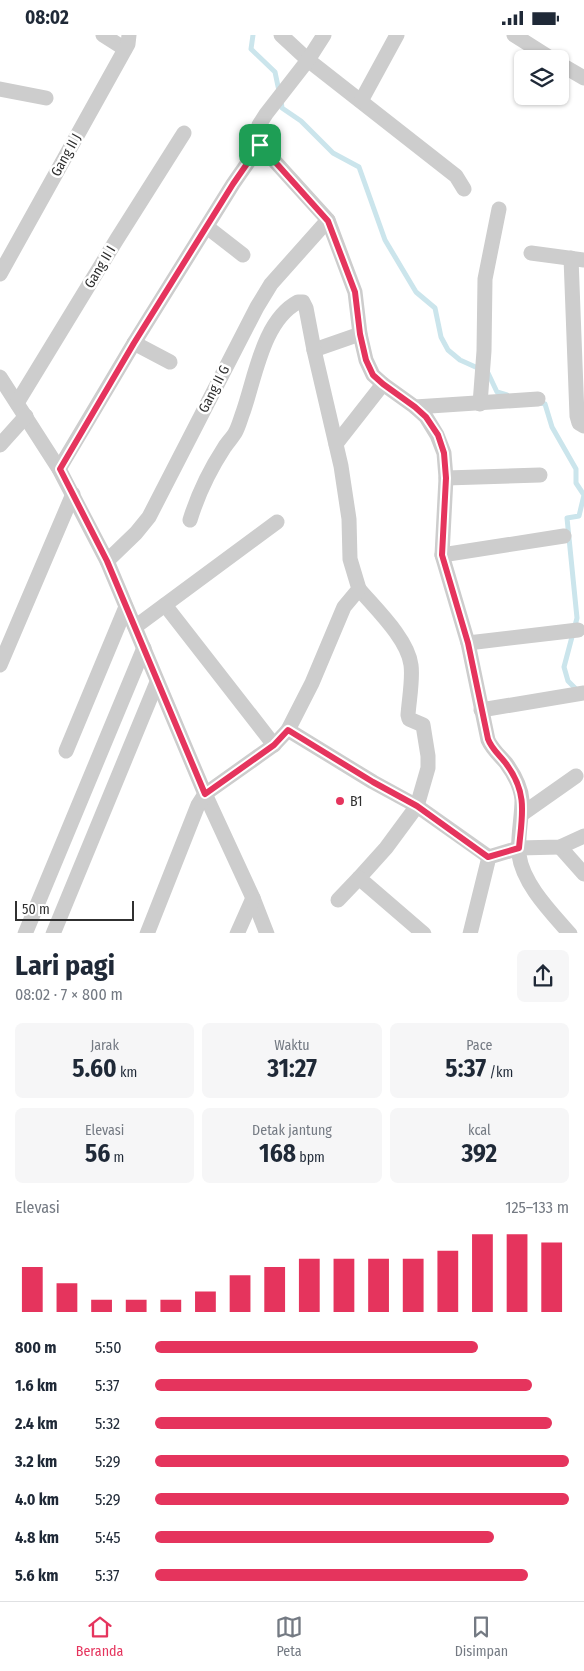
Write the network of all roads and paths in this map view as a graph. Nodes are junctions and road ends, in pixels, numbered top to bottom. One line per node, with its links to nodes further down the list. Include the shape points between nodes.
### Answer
1 (103, 35): 6 (street)
2 (281, 35): 8 (street)
3 (324, 35): 8 (street)
4 (397, 35): 13 (street)
5 (514, 35): 7 (street)
6 (127, 42): 23 (street, Gang II J)
7 (538, 50)
8 (308, 60): 13 (street); 15 (street, via 259,125)
9 (569, 69): 10 (street)
10 (584, 78)
11 (0, 89): 12 (street)
12 (46, 98)
13 (361, 101): 16 (street, via 456,176)
14 (184, 133): 33 (street, Gang II I, via 117,239)
15 (260, 145): 18 (street); 19 (street)
16 (464, 189)
17 (499, 209): 31 (street, via 485,279)
18 (328, 221): 24 (street, via 355,292); 45 (street, Gang II G, via 271,284 222,372 149,517)
19 (206, 227): 21 (street); 25 (street)
20 (531, 253): 22 (street)
21 (243, 255)
22 (578, 259): 34 (street, via 577,416)
23 (0, 274)
24 (360, 334): 26 (street); 29 (street, via 366,360 373,375)
25 (134, 343): 27 (street); 37 (street)
26 (314, 350): 35 (street); 41 (street, via 305,304 298,302 284,311 266,339 236,432 204,480)
27 (170, 362)
28 (0, 377): 33 (street)
29 (383, 384): 32 (street); 35 (street)
30 (538, 399): 31 (street)
31 (480, 403): 32 (street)
32 (415, 407): 39 (street, via 438,435 444,453)
33 (22, 409): 36 (street, Gang II I); 37 (street)
34 (584, 426)
35 (336, 444): 46 (street, via 349,519 350,559)
36 (0, 445)
37 (60, 469): 40 (street)
38 (540, 475): 39 (street)
39 (446, 478): 44 (street)
40 (73, 495): 45 (street); 53 (street)
41 (190, 520)
42 (277, 522): 47 (street)
43 (564, 536): 44 (street)
44 (442, 555): 51 (street)
45 (107, 561): 48 (street)
46 (359, 589): 57 (street, via 344,607); 62 (street, via 399,637 410,656 408,715 409,719 424,725 428,756 428,768)
47 (165, 605): 49 (street); 58 (street)
48 (126, 607): 49 (street); 59 (street)
49 (135, 627): 52 (street)
50 (578, 630): 51 (street)
51 (468, 643): 56 (street)
52 (144, 648): 54 (street); 72 (street)
53 (0, 665)
54 (157, 682): 61 (street); 73 (street)
55 (584, 693): 56 (street)
56 (481, 710): 63 (street, via 490,744 507,764 521,792)
57 (288, 730): 58 (street); 62 (street)
58 (274, 745): 61 (street)
59 (66, 751)
60 (576, 775): 63 (street)
61 (205, 794): 70 (street); 74 (street)
62 (417, 806): 67 (street); 69 (street)
63 (522, 815): 66 (street)
64 (584, 836): 65 (street)
65 (560, 847): 66 (street); 68 (street)
66 (519, 848): 67 (street); 79 (street, via 524,874)
67 (488, 857): 78 (street)
68 (584, 874)
69 (359, 878): 71 (street); 77 (street)
70 (253, 897): 75 (street); 76 (street)
71 (338, 900)
72 (25, 933)
73 (53, 933)
74 (147, 933)
75 (237, 933)
76 (267, 933)
77 (424, 933)
78 (470, 933)
79 (570, 933)

